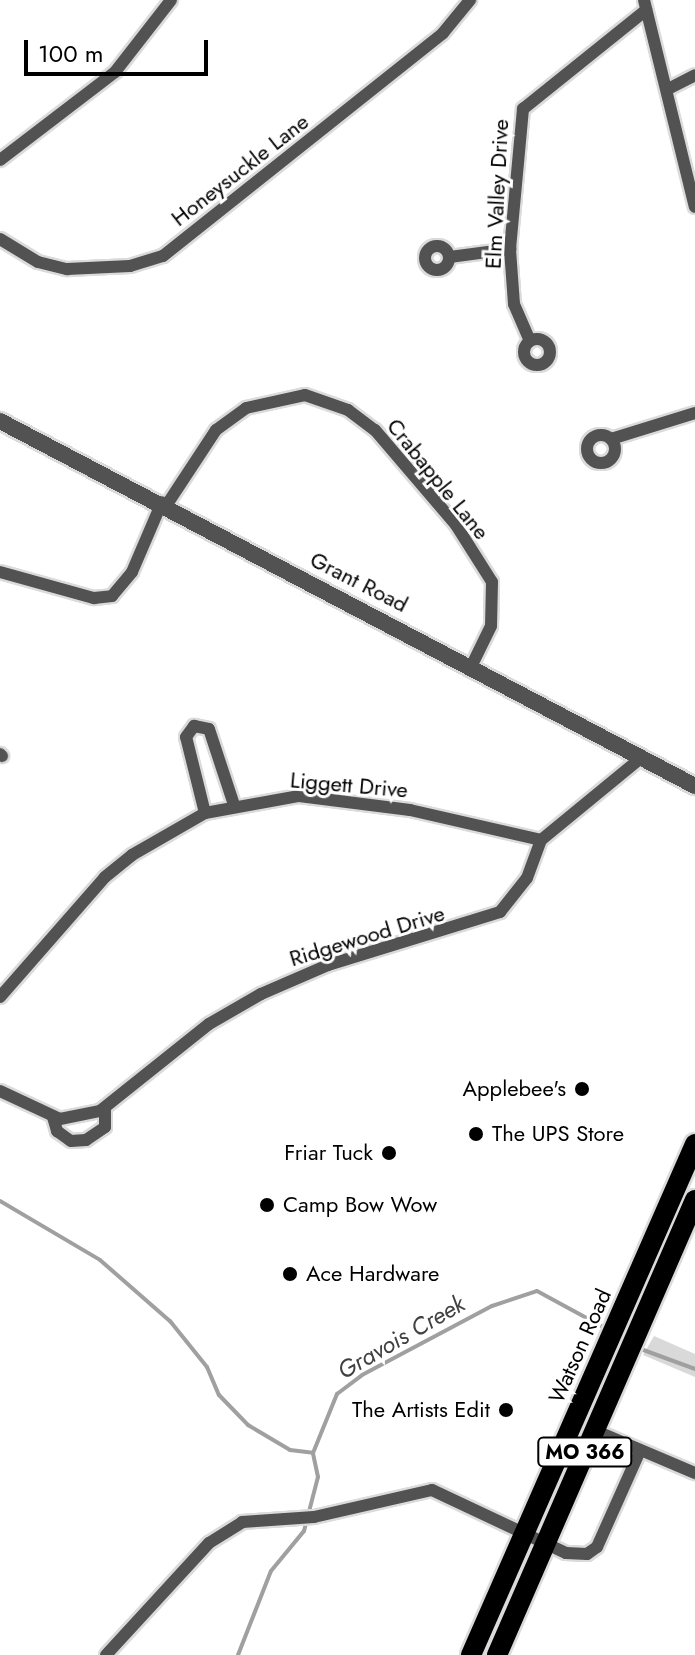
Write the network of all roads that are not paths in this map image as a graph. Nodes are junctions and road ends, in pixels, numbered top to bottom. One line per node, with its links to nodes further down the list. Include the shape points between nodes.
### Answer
1 (470, 0): 8 (street, Honeysuckle Lane, via 443,33 163,256 109,269 67,269 38,262)
2 (167, 2): 6 (street, via 115,72)
3 (645, 5): 5 (street); 9 (street, Elm Valley Drive, via 523,109 517,129)
4 (695, 75): 5 (street)
5 (668, 89): 7 (street)
6 (0, 160)
7 (695, 207)
8 (0, 239)
9 (510, 249): 10 (street); 11 (street, Elm Valley Drive, via 514,304)
10 (450, 257)
11 (530, 341)
12 (695, 413): 14 (street)
13 (0, 421): 15 (street, Grant Road)
14 (611, 439)
15 (164, 504): 16 (street, Crabapple Lane, via 132,572 112,596 94,598); 17 (street, Grant Road); 17 (street, Crabapple Lane, via 216,430 246,408 305,395 348,410 375,430 456,525 492,582 491,626)
16 (0, 572)
17 (472, 665): 18 (street, Grant Road)
18 (641, 758): 19 (street, Grant Road); 22 (street)
19 (695, 786)
20 (234, 805): 21 (street, Liggett Drive); 21 (street, via 209,729 194,726 186,737); 22 (street, Liggett Drive, via 299,796 410,810)
21 (205, 813): 23 (street, Liggett Drive, via 105,877)
22 (541, 840): 25 (street, Ridgewood Drive, via 527,878 500,912 328,965 261,994 209,1024)
23 (0, 997)
24 (0, 1091): 26 (street, Ridgewood Drive)
25 (105, 1109): 26 (street, Ridgewood Drive, via 83,1118); 26 (street, Ridgewood Drive, via 105,1127 86,1140 71,1141 57,1131)
26 (53, 1117)
27 (695, 1144): 32 (main road, Watson Road / MO 366)
28 (695, 1200): 29 (main road, MO 366)
29 (594, 1430): 30 (street); 33 (main road, MO 366)
30 (640, 1451): 31 (street); 33 (street, via 597,1547 578,1556)
31 (695, 1473)
32 (525, 1532): 33 (street); 34 (street, via 432,1490 307,1517 242,1522 209,1543); 35 (main road, Watson Road / MO 366)
33 (545, 1543): 36 (main road, MO 366)
34 (106, 1655)
35 (471, 1655)
36 (497, 1655)

